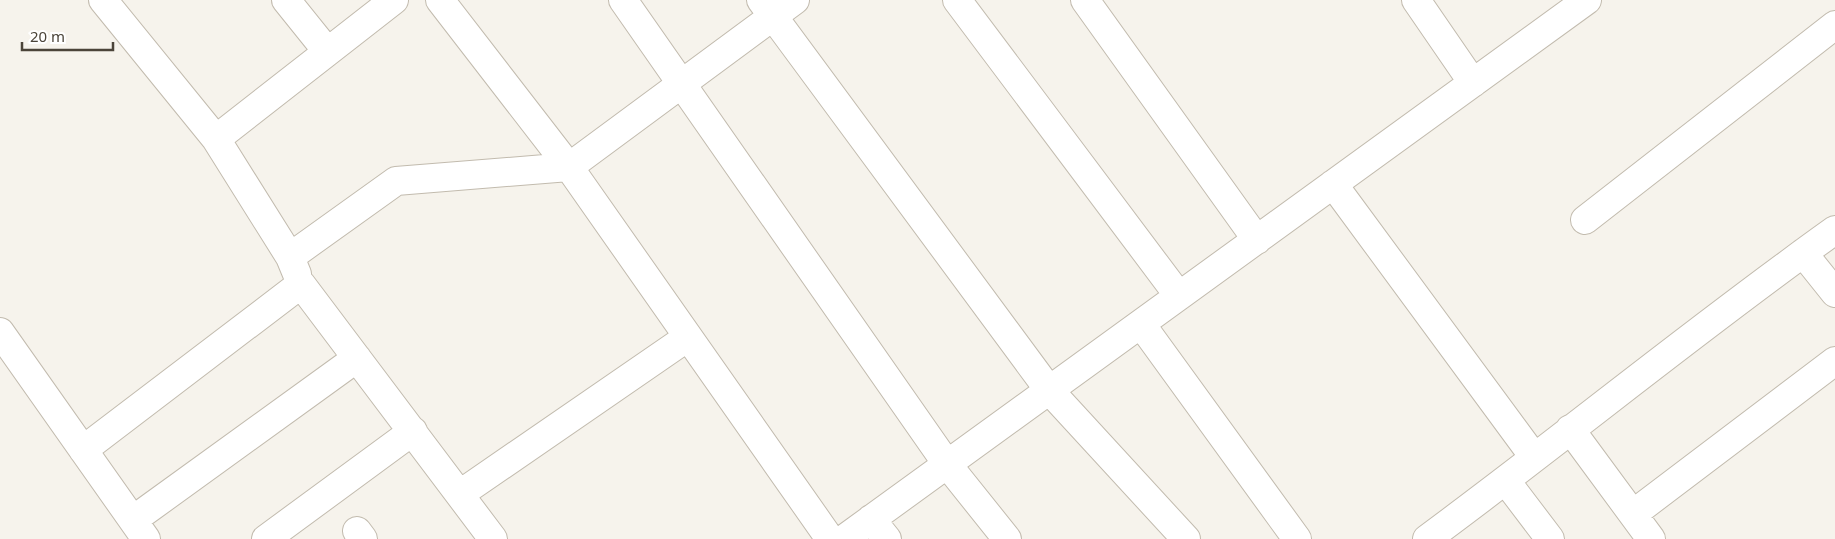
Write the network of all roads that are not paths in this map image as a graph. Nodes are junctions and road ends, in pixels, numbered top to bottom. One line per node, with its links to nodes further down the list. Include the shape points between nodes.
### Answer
1 (103, 0): 15 (street)
2 (286, 0): 12 (street)
3 (394, 0): 12 (street)
4 (440, 0): 16 (street)
5 (623, 0): 14 (street)
6 (957, 0): 25 (street)
7 (1085, 0): 20 (street)
8 (1416, 0): 13 (street)
9 (1587, 0): 13 (street)
10 (777, 5): 14 (street); 31 (street)
11 (1835, 25): 18 (street)
12 (328, 51): 15 (street)
13 (1473, 83): 17 (street)
14 (681, 84): 16 (street); 36 (street)
15 (216, 139): 22 (street)
16 (569, 166): 22 (street, via 396,181); 28 (street)
17 (1333, 184): 20 (street); 35 (street)
18 (1585, 220)
19 (1835, 230): 21 (street)
20 (1257, 240): 25 (street)
21 (1803, 253): 24 (street); 32 (street)
22 (290, 258): 23 (street)
23 (301, 284): 29 (street); 34 (street)
24 (1835, 293)
25 (1179, 296): 26 (street)
26 (1141, 324): 31 (street); 48 (street)
27 (0, 332): 34 (street)
28 (688, 337): 38 (street); 44 (street)
29 (357, 358): 33 (street); 41 (street)
30 (1835, 361): 39 (street)
31 (1049, 390): 36 (street); 47 (street)
32 (1570, 429): 35 (street); 39 (street)
33 (413, 431): 38 (street); 42 (street)
34 (82, 450): 41 (street)
35 (1534, 457): 37 (street)
36 (947, 464): 40 (street); 46 (street)
37 (1506, 481): 49 (street); 50 (street)
38 (460, 494): 43 (street)
39 (1633, 514): 51 (street)
40 (879, 529): 45 (street)
41 (139, 530)
42 (266, 539)
43 (493, 539)
44 (830, 539)
45 (844, 539)
46 (1007, 539)
47 (1186, 539)
48 (1297, 539)
49 (1427, 539)
50 (1550, 539)
51 (1651, 539)

